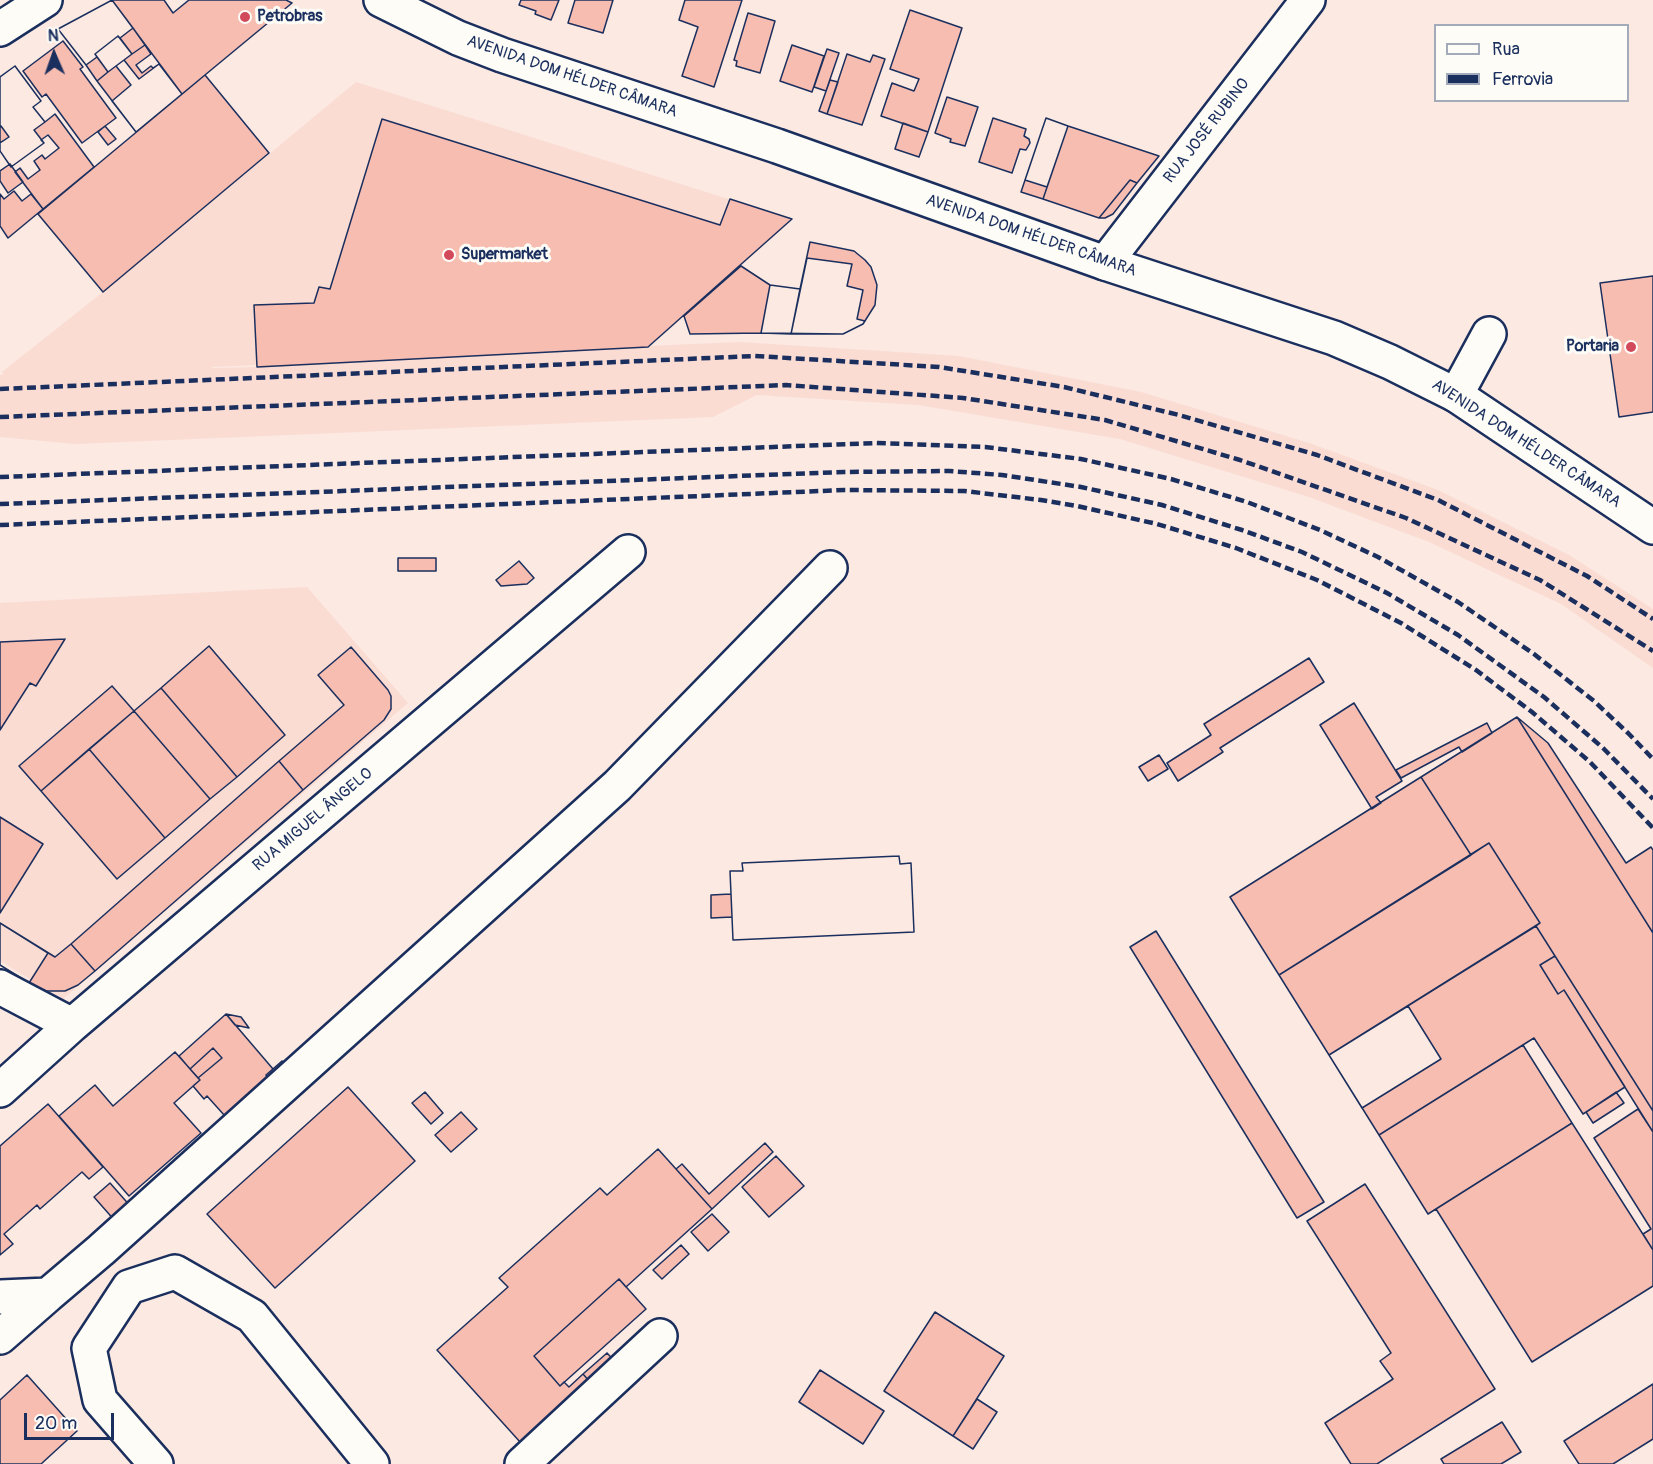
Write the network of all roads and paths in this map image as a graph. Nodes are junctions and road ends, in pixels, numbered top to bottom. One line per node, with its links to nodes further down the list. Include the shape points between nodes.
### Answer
1 (45, 0): 4 (main road)
2 (381, 0): 5 (main road, AVENIDA DOM HÉLDER CÂMARA, via 502,55 777,146)
3 (1308, 0): 5 (main road, RUA JOSÉ RUBINO)
4 (0, 28)
5 (1105, 263): 7 (main road, AVENIDA DOM HÉLDER CÂMARA, via 1334,338)
6 (1489, 334): 7 (main road)
7 (1456, 395): 8 (main road, AVENIDA DOM HÉLDER CÂMARA)
8 (1653, 527)
9 (628, 552): 12 (main road, RUA MIGUEL ÂNGELO)
10 (830, 568): 14 (main road, via 618,786)
11 (0, 987): 12 (main road)
12 (72, 1025): 13 (main road, RUA MIGUEL ÂNGELO)
13 (0, 1090)
14 (101, 1251): 15 (main road); 16 (main road)
15 (129, 1287): 20 (main road, via 89,1348 100,1400); 21 (main road, via 175,1272 252,1316)
16 (48, 1295): 17 (main road); 19 (main road)
17 (0, 1297)
18 (660, 1336): 22 (main road)
19 (0, 1337)
20 (156, 1464)
21 (372, 1464)
22 (522, 1464)

